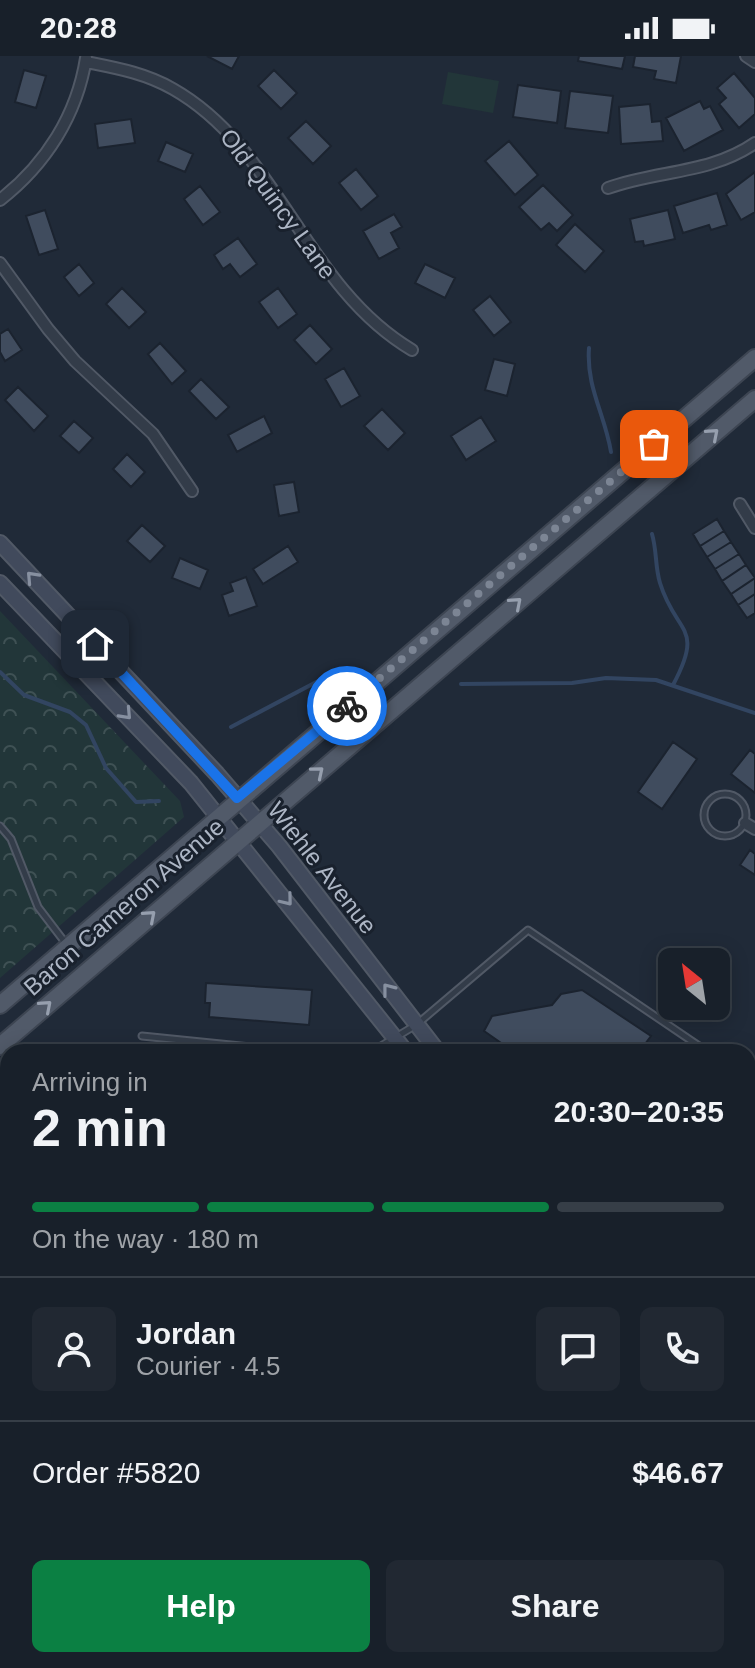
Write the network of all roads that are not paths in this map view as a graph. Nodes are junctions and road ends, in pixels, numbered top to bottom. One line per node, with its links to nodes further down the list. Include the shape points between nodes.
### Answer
1 (746, 56): 3 (street)
2 (86, 59): 6 (street, via 62,131 31,173); 8 (street, Old Quincy Lane, via 147,77 193,101 214,119 252,161 327,274 359,311)
3 (755, 62)
4 (755, 143): 5 (street, via 705,168 640,177)
5 (608, 188)
6 (0, 200)
7 (0, 263): 11 (street, via 75,361 153,434)
8 (412, 350)
9 (755, 358): 16 (main road, Baron Cameron Avenue)
10 (755, 399): 18 (main road, Baron Cameron Avenue, one-way to 10)
11 (192, 491)
12 (740, 504): 13 (street)
13 (755, 528)
14 (0, 543): 16 (main road, Wiehle Avenue, one-way to 14)
15 (0, 583): 17 (main road, Wiehle Avenue, one-way to 17)
16 (237, 798): 17 (main road, Baron Cameron Avenue); 18 (main road, Wiehle Avenue)
17 (218, 815): 22 (main road, Wiehle Avenue); 23 (main road, Baron Cameron Avenue)
18 (259, 822): 22 (main road, Baron Cameron Avenue); 25 (main road, Wiehle Avenue, one-way to 18)
19 (745, 823): 19 (lane, via 742,803 731,795 717,796 707,806 705,819 718,835 732,835); 21 (street)
20 (0, 826): 23 (lane, via 11,839 38,907)
21 (755, 829)
22 (238, 840): 27 (main road, Wiehle Avenue, one-way to 27); 28 (main road, Baron Cameron Avenue, one-way to 22)
23 (68, 945): 24 (main road, Baron Cameron Avenue)
24 (0, 1005)
25 (416, 1025): 27 (lane); 32 (main road, Wiehle Avenue); 33 (lane, via 528,930)
26 (142, 1036): 29 (lane)
27 (395, 1038): 30 (lane); 31 (main road, Wiehle Avenue)
28 (2, 1044)
29 (221, 1044)
30 (385, 1044)
31 (400, 1044)
32 (431, 1044)
33 (696, 1044)

